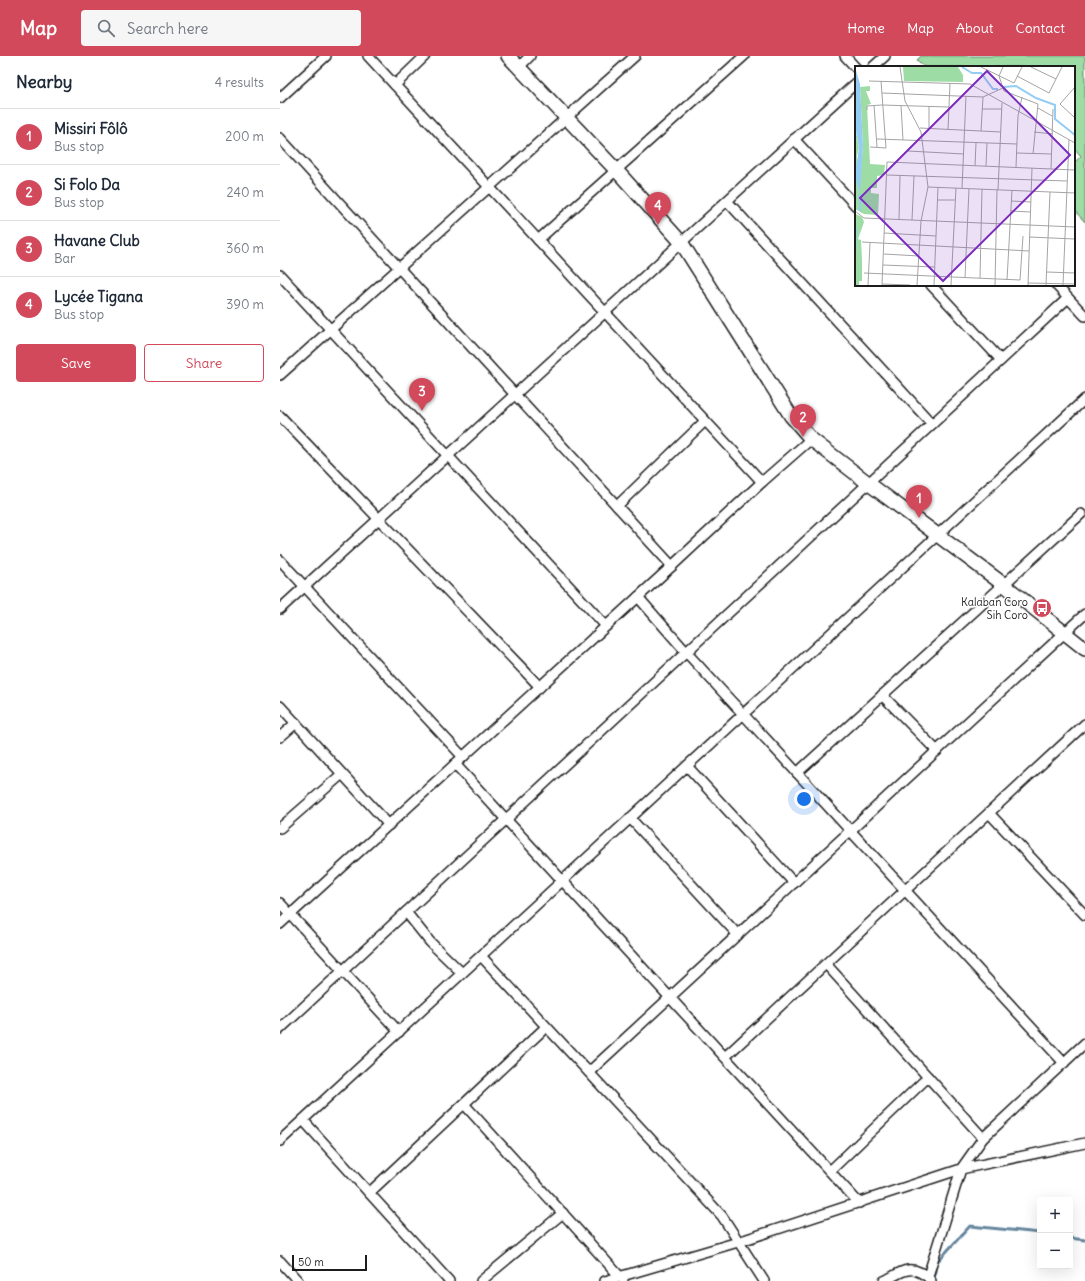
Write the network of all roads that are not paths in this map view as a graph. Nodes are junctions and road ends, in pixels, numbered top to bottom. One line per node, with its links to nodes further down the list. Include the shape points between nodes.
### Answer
1 (326, 56): 15 (street)
2 (368, 56): 14 (street)
3 (425, 56): 14 (street)
4 (508, 56): 11 (main road)
5 (530, 56): 11 (street)
6 (635, 56): 16 (street)
7 (744, 56): 19 (street)
8 (845, 56): 12 (street)
9 (885, 56): 10 (street)
10 (874, 66)
11 (518, 67): 16 (main road)
12 (855, 67)
13 (855, 84): 18 (street)
14 (394, 85): 20 (street)
15 (280, 98)
16 (567, 117): 19 (main road); 20 (street)
17 (280, 138): 25 (street)
18 (794, 140): 21 (street); 22 (street)
19 (616, 171): 23 (street); 24 (main road)
20 (489, 187): 23 (street); 25 (street)
21 (727, 201): 24 (street); 39 (street)
22 (855, 205)
23 (538, 240): 30 (street)
24 (682, 242): 30 (street); 40 (main road, via 791,416)
25 (399, 268): 32 (street); 35 (street)
26 (280, 275): 32 (street)
27 (932, 286): 33 (street)
28 (1057, 286): 29 (street)
29 (1068, 298): 31 (street); 33 (street)
30 (605, 312): 35 (street); 38 (street)
31 (1085, 316)
32 (330, 330): 34 (street); 41 (street)
33 (1001, 360): 39 (street)
34 (280, 375)
35 (515, 395): 41 (street); 44 (street)
36 (1085, 399): 47 (street)
37 (280, 416): 46 (street)
38 (705, 421): 42 (street); 44 (street)
39 (932, 424): 43 (street)
40 (811, 439): 42 (street); 43 (main road)
41 (448, 456): 46 (street); 55 (street)
42 (762, 482): 49 (street)
43 (868, 483): 47 (main road); 58 (street)
44 (617, 506): 49 (street)
45 (1081, 514): 50 (street)
46 (379, 519): 51 (street); 59 (street)
47 (937, 535): 50 (main road); 62 (street)
48 (280, 560): 51 (street)
49 (672, 566): 52 (street)
50 (1003, 584): 56 (main road); 60 (street)
51 (305, 586): 53 (street); 67 (street)
52 (638, 597): 55 (street); 58 (street)
53 (280, 609)
54 (1085, 614): 56 (street)
55 (606, 626): 59 (street)
56 (1065, 633): 57 (main road); 66 (street)
57 (1085, 649)
58 (686, 652): 62 (street); 74 (street)
59 (540, 687): 67 (street)
60 (882, 695): 66 (street); 70 (street)
61 (280, 706): 63 (street)
62 (744, 714): 69 (street); 70 (street)
63 (296, 723): 65 (street); 71 (street)
64 (1085, 724): 72 (street)
65 (280, 737)
66 (937, 751): 77 (street)
67 (463, 757): 68 (street)
68 (455, 764): 74 (street); 75 (street)
69 (687, 766): 73 (street); 79 (street)
70 (797, 772): 77 (street)
71 (342, 774): 75 (street); 76 (street)
72 (989, 813): 80 (street); 84 (street)
73 (630, 818): 78 (street); 86 (street)
74 (506, 819): 78 (street); 82 (street)
75 (389, 825): 83 (street)
76 (280, 828)
77 (850, 831): 79 (street); 80 (street)
78 (563, 881): 87 (street); 91 (street)
79 (794, 883): 86 (street)
80 (905, 890): 88 (street); 97 (street)
81 (280, 904): 83 (street)
82 (406, 912): 89 (street); 90 (street, via 430,942)
83 (290, 915): 85 (street); 89 (street)
84 (1085, 915)
85 (280, 924)
86 (738, 935): 91 (street)
87 (481, 956): 90 (street); 92 (street)
88 (826, 964): 96 (street); 99 (street)
89 (342, 971): 93 (street); 94 (street)
90 (462, 973): 94 (street)
91 (670, 997): 96 (street); 98 (street)
92 (546, 1027): 98 (street); 100 (street)
93 (280, 1029)
94 (399, 1032): 101 (street)
95 (1085, 1043): 97 (street)
96 (725, 1056): 106 (street)
97 (1064, 1063): 102 (street)
98 (589, 1072): 110 (street, via 722,1216)
99 (928, 1077): 102 (street); 106 (street)
100 (464, 1104): 107 (street); 109 (street)
101 (303, 1120): 103 (street); 107 (street)
102 (983, 1138): 105 (street)
103 (280, 1141)
104 (1085, 1143): 105 (street)
105 (961, 1169): 108 (street); 113 (street)
106 (830, 1171): 108 (street)
107 (369, 1193): 115 (street)
108 (859, 1203): 110 (street)
109 (563, 1213): 112 (street); 116 (street)
110 (738, 1242): 112 (street); 118 (street)
111 (280, 1261): 114 (street)
112 (622, 1279): 117 (street)
113 (929, 1279): 119 (street, via 917,1271 908,1270)
114 (298, 1281)
115 (448, 1281)
116 (481, 1281)
117 (604, 1281)
118 (764, 1281)
119 (884, 1281)

